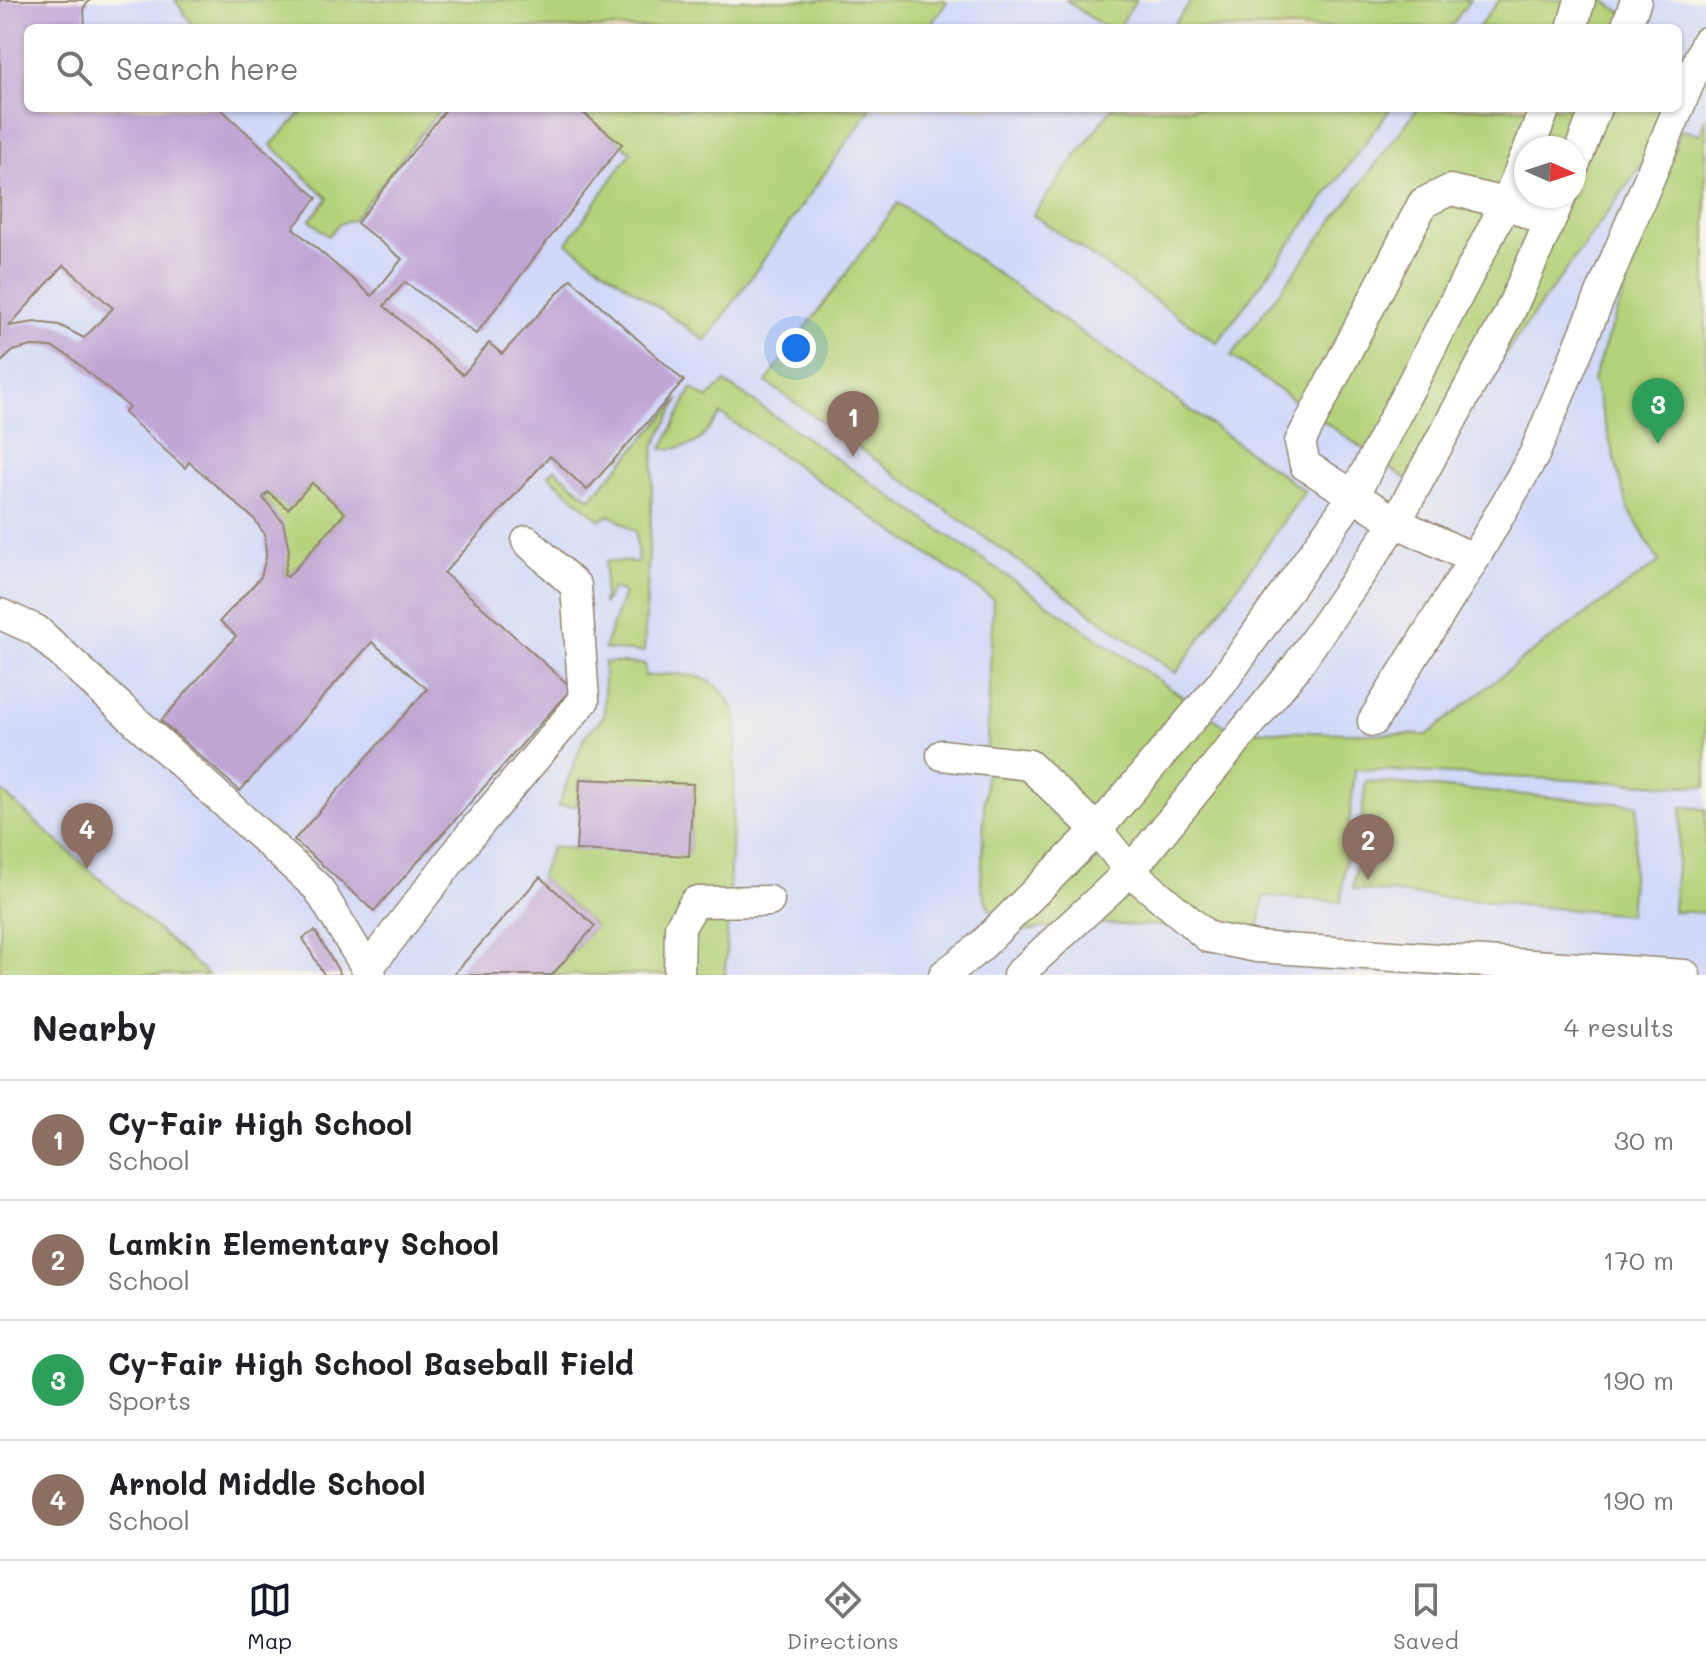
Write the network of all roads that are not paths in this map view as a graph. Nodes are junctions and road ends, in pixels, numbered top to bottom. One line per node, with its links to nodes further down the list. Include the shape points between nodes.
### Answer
1 (1580, 0): 3 (lane)
2 (1636, 0): 4 (lane)
3 (1573, 24)
4 (1627, 24)
5 (1706, 42): 6 (lane)
6 (1682, 100)
7 (1543, 112): 10 (lane)
8 (1594, 112): 11 (lane)
9 (1677, 112): 18 (lane, via 1534,455)
10 (1534, 136)
11 (1585, 136)
12 (1514, 184): 13 (lane)
13 (1506, 203): 14 (lane); 15 (lane); 15 (lane, via 1450,190 1423,203 1300,442 1305,465)
14 (1555, 209): 16 (lane, via 1508,316)
15 (1354, 495): 16 (lane); 22 (lane, via 1221,684)
16 (1396, 522): 18 (lane); 23 (lane, via 1294,670)
17 (527, 541): 25 (lane, via 576,586 584,700 475,829)
18 (1474, 559): 20 (lane)
19 (0, 614): 25 (lane, via 36,630 318,888)
20 (1373, 721)
21 (942, 755): 22 (lane, via 1029,765)
22 (1097, 830): 23 (lane); 27 (lane, via 979,948)
23 (1130, 871): 28 (lane); 29 (lane, via 1208,937 1257,947)
24 (769, 901): 26 (lane, via 695,902 680,927)
25 (370, 971)
26 (679, 975)
27 (944, 975)
28 (1018, 975)
29 (1685, 975)

